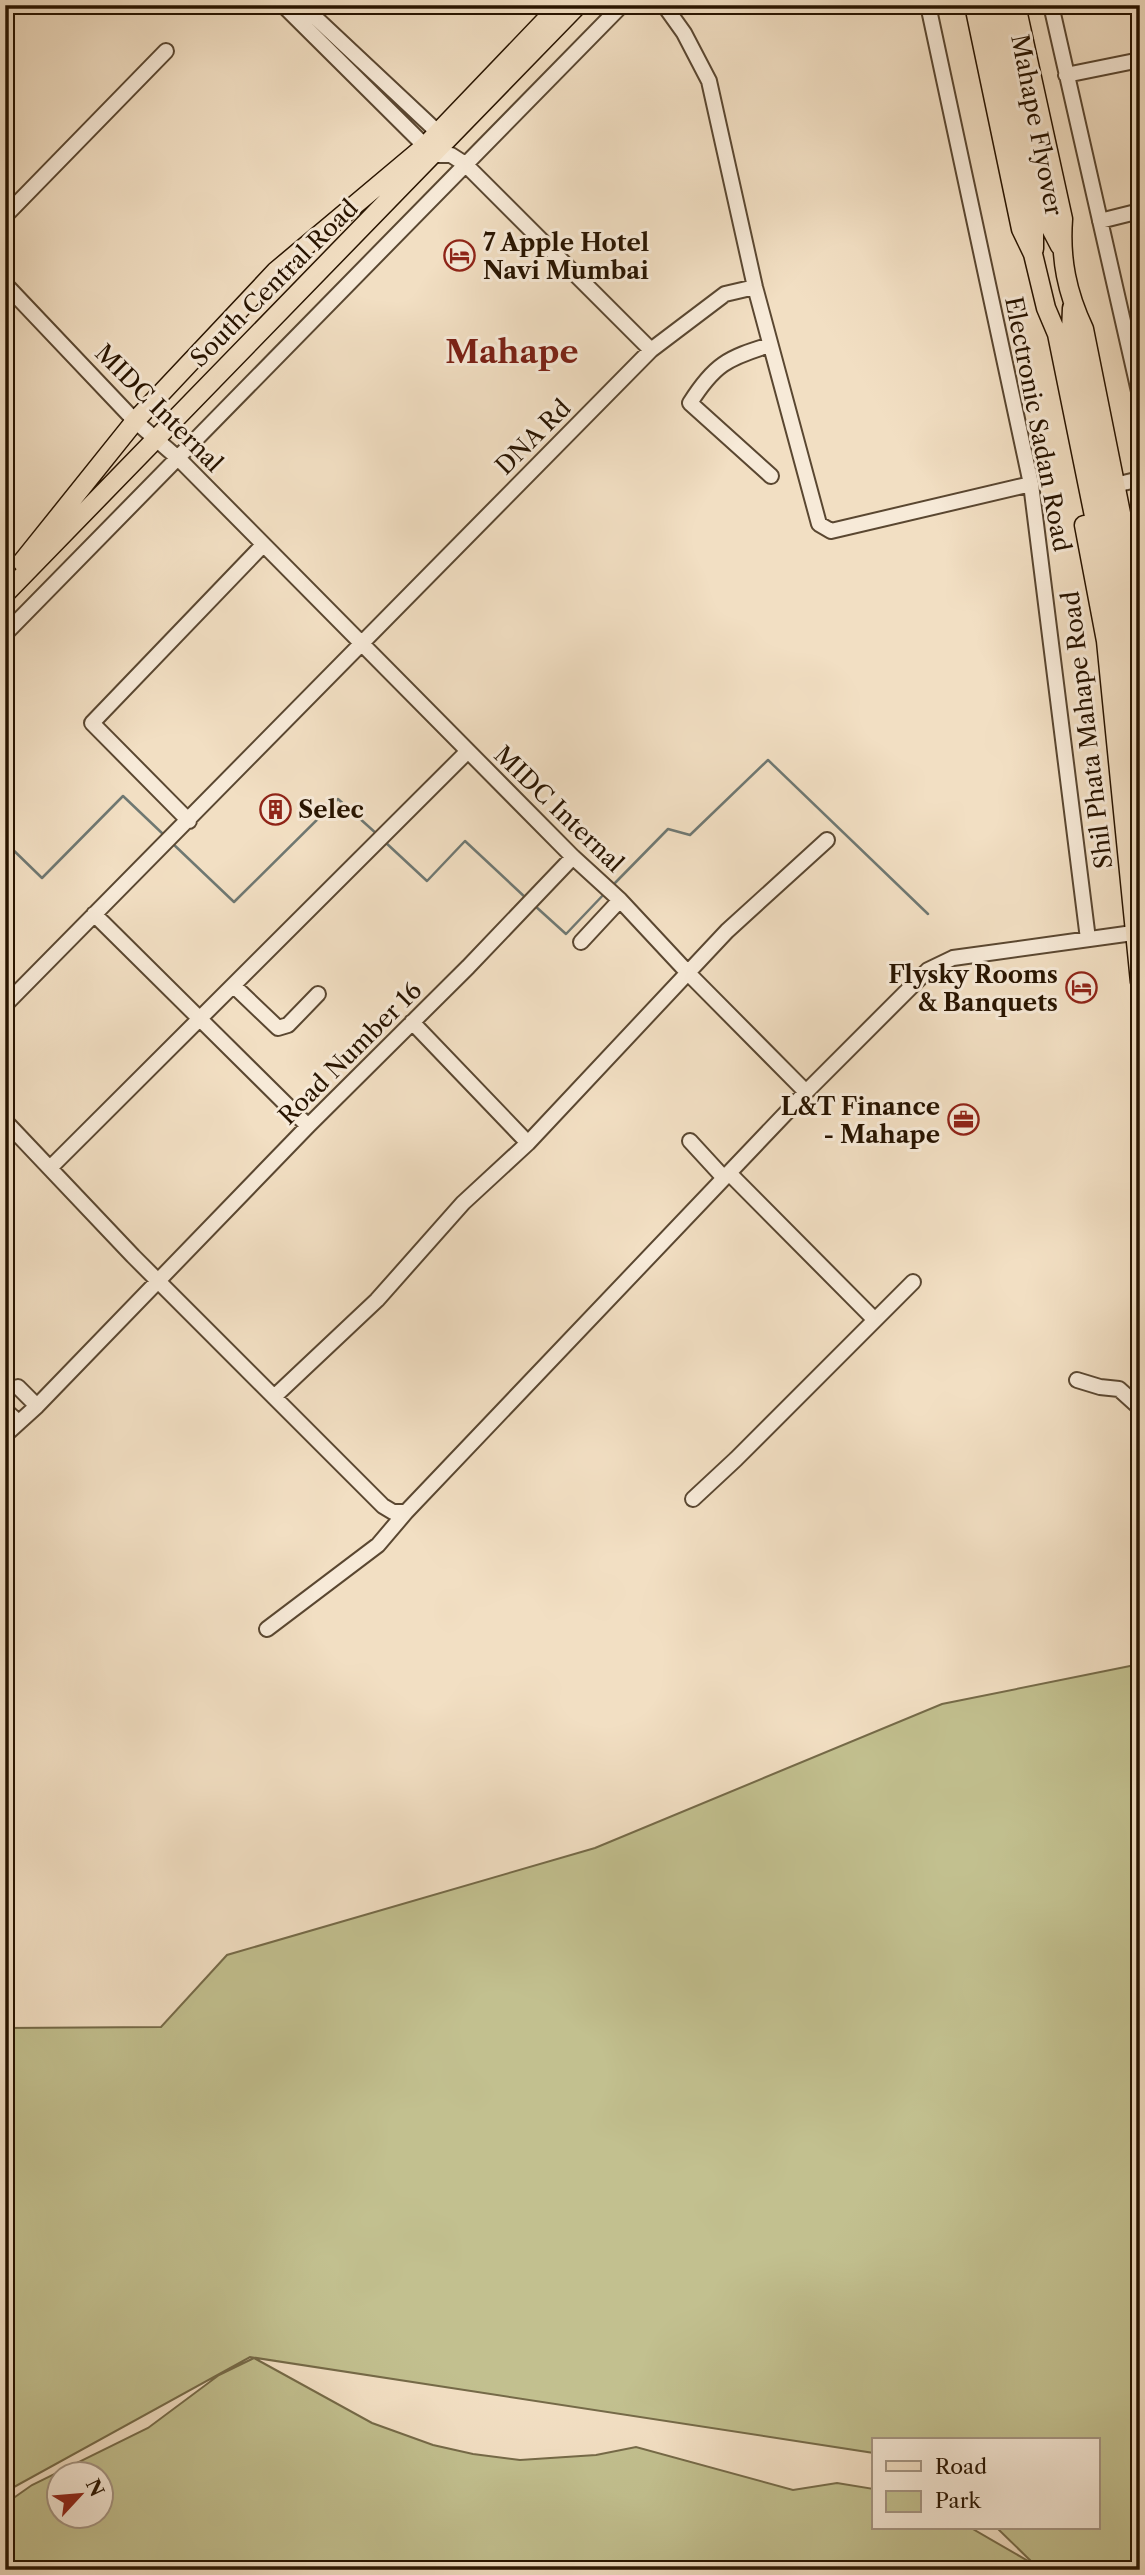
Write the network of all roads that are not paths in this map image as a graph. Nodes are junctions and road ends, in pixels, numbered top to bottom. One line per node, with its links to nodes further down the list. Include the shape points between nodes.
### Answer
1 (283, 5): 16 (street)
2 (302, 5): 16 (street)
3 (560, 5): 16 (main road, South Central Road)
4 (578, 5): 16 (main road, South Central Road)
5 (622, 5): 17 (street)
6 (664, 5): 25 (street, via 709,81)
7 (928, 5): 38 (street, Electronic Sadan Road)
8 (974, 5): 23 (main road, via 1021,229)
9 (988, 5): 21 (main road, Mahape Flyover)
10 (1002, 5): 21 (main road, Mahape Flyover)
11 (1016, 5): 22 (main road, via 1063,219)
12 (1051, 5): 15 (street)
13 (166, 51): 19 (street)
14 (1140, 60): 15 (street)
15 (1066, 75): 20 (street)
16 (439, 146): 17 (street); 33 (main road, South Central Road, via 276,271); 34 (main road, South Central Road)
17 (465, 164): 31 (street); 35 (street)
18 (1140, 211): 20 (street)
19 (5, 216)
20 (1100, 221): 30 (street)
21 (1041, 224): 22 (main road, Mahape Flyover); 23 (main road, Mahape Flyover)
22 (1061, 248): 26 (main road)
23 (1033, 254): 27 (main road)
24 (5, 284): 33 (street, MIDC Internal)
25 (755, 287): 29 (street); 31 (street, DNA Rd, via 725,294)
26 (1072, 303): 28 (main road); 39 (main road, via 1084,329)
27 (1046, 308): 28 (main road); 54 (main road, Shil Phata Mahape Road, via 1046,336 1106,641)
28 (1064, 333): 46 (main road, via 1132,636); 49 (main road, via 1119,639)
29 (770, 345): 36 (street, via 731,359 706,377 690,403); 38 (street, via 815,515 819,524 831,531)
30 (1134, 345): 32 (street)
31 (651, 350): 45 (street, DNA Rd)
32 (1140, 396)
33 (135, 421): 34 (street, MIDC Internal); 41 (main road, South Central Road)
34 (155, 438): 35 (street, MIDC Internal); 42 (main road, South Central Road)
35 (178, 459): 40 (street, MIDC Internal); 44 (street)
36 (771, 476)
37 (1140, 479): 39 (street)
38 (1031, 484): 55 (street, Electronic Sadan Road)
39 (1115, 485): 43 (main road)
40 (263, 545): 45 (street, MIDC Internal); 48 (street, via 92,723)
41 (5, 580)
42 (5, 594)
43 (1140, 608)
44 (5, 634)
45 (362, 644): 47 (street, MIDC Internal); 48 (street, DNA Rd)
46 (1140, 710)
47 (468, 751): 51 (street, MIDC Internal); 59 (street)
48 (187, 823): 53 (street, DNA Rd)
49 (1140, 839)
50 (827, 840): 57 (street, via 727,931)
51 (573, 857): 52 (street, MIDC Internal); 63 (street, Road Number 16)
52 (620, 900): 56 (street); 57 (street, MIDC Internal)
53 (94, 914): 61 (street, DNA Rd); 62 (street)
54 (1137, 932): 55 (street); 58 (main road, Shil Phata Mahape Road)
55 (1088, 939): 64 (street, via 953,958 928,970)
56 (581, 942)
57 (689, 974): 64 (street, MIDC Internal); 68 (street)
58 (1140, 982)
59 (234, 986): 60 (street, via 278,1028 288,1025); 62 (street)
60 (318, 993)
61 (5, 1005)
62 (200, 1018): 66 (street); 69 (street)
63 (412, 1022): 66 (street, Road Number 16); 68 (street)
64 (806, 1092): 70 (street)
65 (5, 1121): 69 (street)
66 (308, 1126): 71 (street, Road Number 16)
67 (690, 1141): 70 (street)
68 (528, 1143): 76 (street, via 463,1203 377,1300)
69 (50, 1168): 71 (street)
70 (727, 1175): 73 (street); 83 (street)
71 (158, 1281): 76 (street); 77 (street, Road Number 16)
72 (913, 1282): 73 (street)
73 (874, 1319): 82 (street)
74 (1077, 1380): 78 (street, via 1119,1388)
75 (18, 1387): 77 (street)
76 (274, 1397): 83 (street, via 383,1506)
77 (37, 1406): 80 (street, Road Number 16)
78 (1140, 1408)
79 (5, 1410): 80 (street)
80 (18, 1422): 81 (street, Road Number 16)
81 (5, 1435)
82 (694, 1499)
83 (406, 1512): 84 (street, via 378,1545)
84 (267, 1629)

